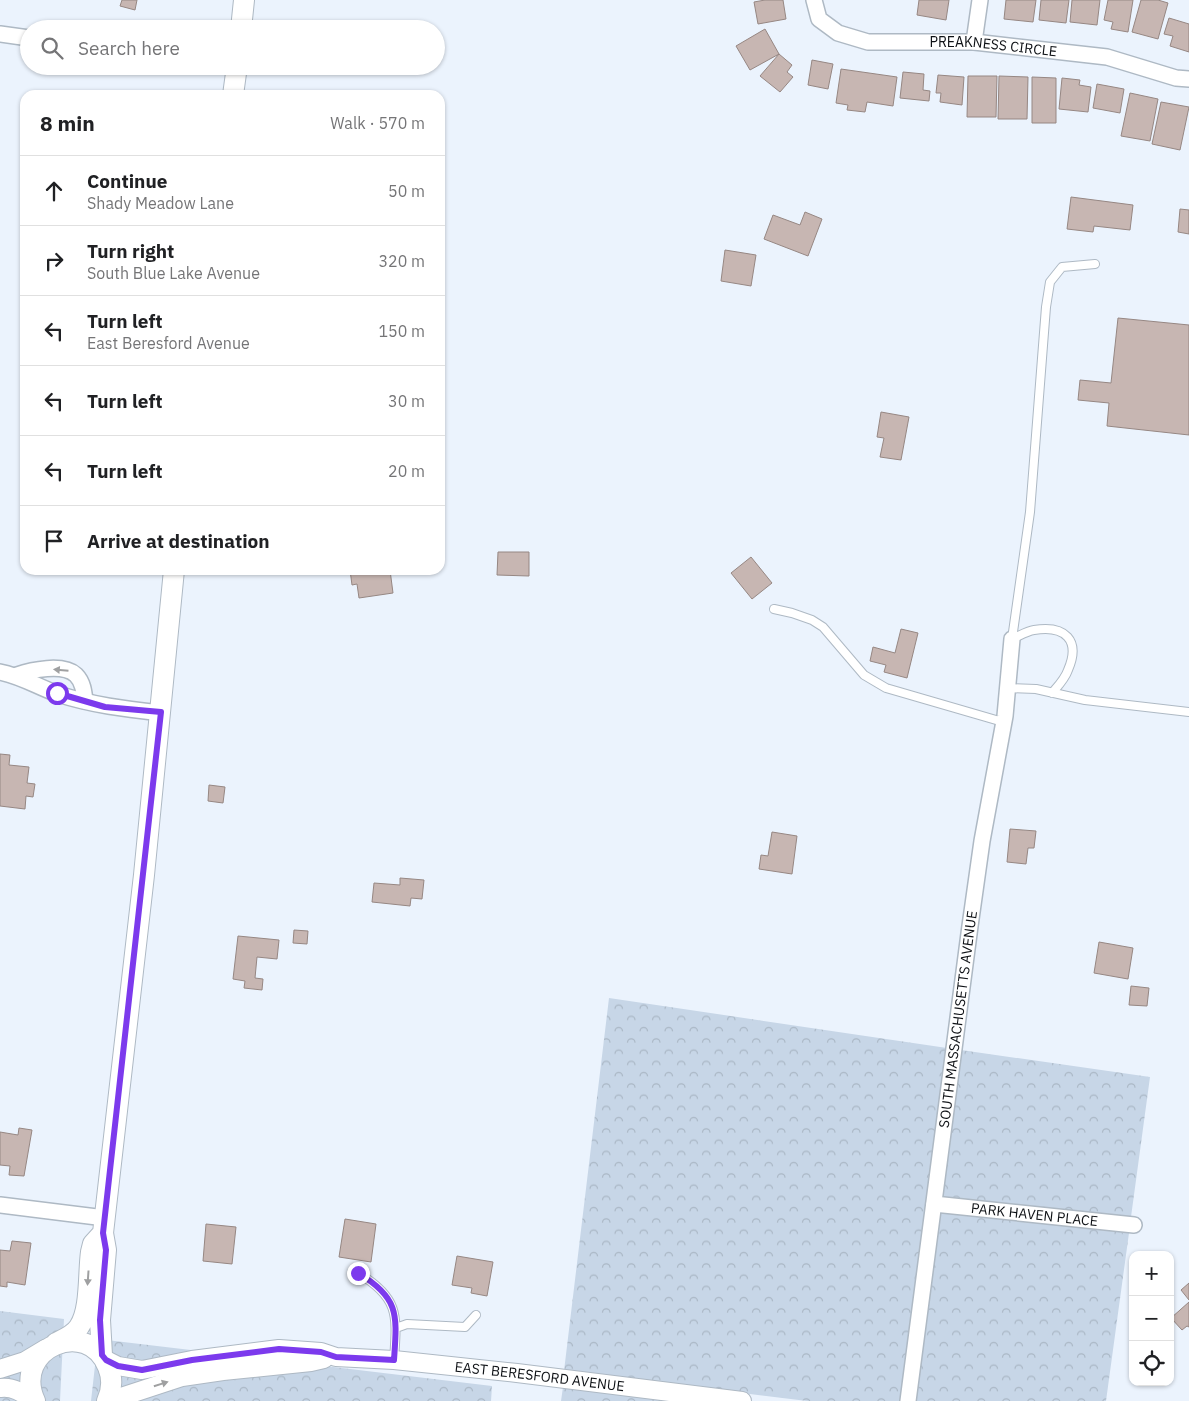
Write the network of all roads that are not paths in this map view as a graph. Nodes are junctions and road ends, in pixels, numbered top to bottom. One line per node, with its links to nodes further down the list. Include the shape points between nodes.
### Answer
1 (244, 0): 4 (main road)
2 (814, 0): 7 (street, PREAKNESS CIRCLE, via 819,18 838,33 868,42)
3 (980, 0): 7 (street)
4 (242, 20)
5 (0, 34): 6 (street)
6 (20, 37)
7 (974, 42): 9 (street, PREAKNESS CIRCLE, via 1107,57)
8 (236, 75): 10 (main road)
9 (1189, 79)
10 (234, 90)
11 (1094, 264): 14 (lane, via 1062,267 1050,282 1030,512)
12 (174, 575): 20 (main road)
13 (774, 609): 22 (lane, via 812,620 823,627 864,675 886,688)
14 (1012, 639): 17 (street, SOUTH MASSACHUSETTS AVENUE); 18 (lane, via 1032,630 1046,629 1068,635 1071,639 1072,656 1068,672)
15 (0, 672): 16 (street)
16 (17, 675): 19 (street, via 57,693); 19 (street, one-way to 16, via 80,681 68,670 40,669)
17 (1007, 688): 18 (lane); 22 (street, SOUTH MASSACHUSETTS AVENUE)
18 (1052, 693): 21 (lane)
19 (85, 701): 20 (street, via 105,707)
20 (161, 712): 26 (main road)
21 (1189, 712)
22 (1004, 722): 23 (street, SOUTH MASSACHUSETTS AVENUE, via 980,850)
23 (934, 1204): 25 (street, PARK HAVEN PLACE); 40 (street, SOUTH MASSACHUSETTS AVENUE)
24 (0, 1205): 26 (street)
25 (1134, 1225)
26 (104, 1226): 30 (main road, one-way to 30, via 90,1252 84,1318 73,1334); 32 (main road, via 106,1250 100,1320)
27 (358, 1273): 29 (lane, via 385,1293 393,1305)
28 (476, 1315): 29 (lane, via 465,1327 407,1324)
29 (396, 1328): 33 (lane)
30 (51, 1346): 32 (main road, via 68,1341 81,1342); 34 (street); 36 (main road, via 37,1358 32,1369 30,1381)
31 (336, 1357): 32 (street, EAST BERESFORD AVENUE, via 321,1352 279,1349 142,1370 118,1366); 33 (street, EAST BERESFORD AVENUE); 38 (street, EAST BERESFORD AVENUE, one-way to 31, via 182,1377)
32 (104, 1358): 37 (main road, via 112,1387)
33 (394, 1360): 39 (street, EAST BERESFORD AVENUE)
34 (0, 1369)
35 (0, 1388): 36 (street, via 23,1392)
36 (34, 1401)
37 (107, 1401)
38 (115, 1401)
39 (742, 1401)
40 (908, 1401)

